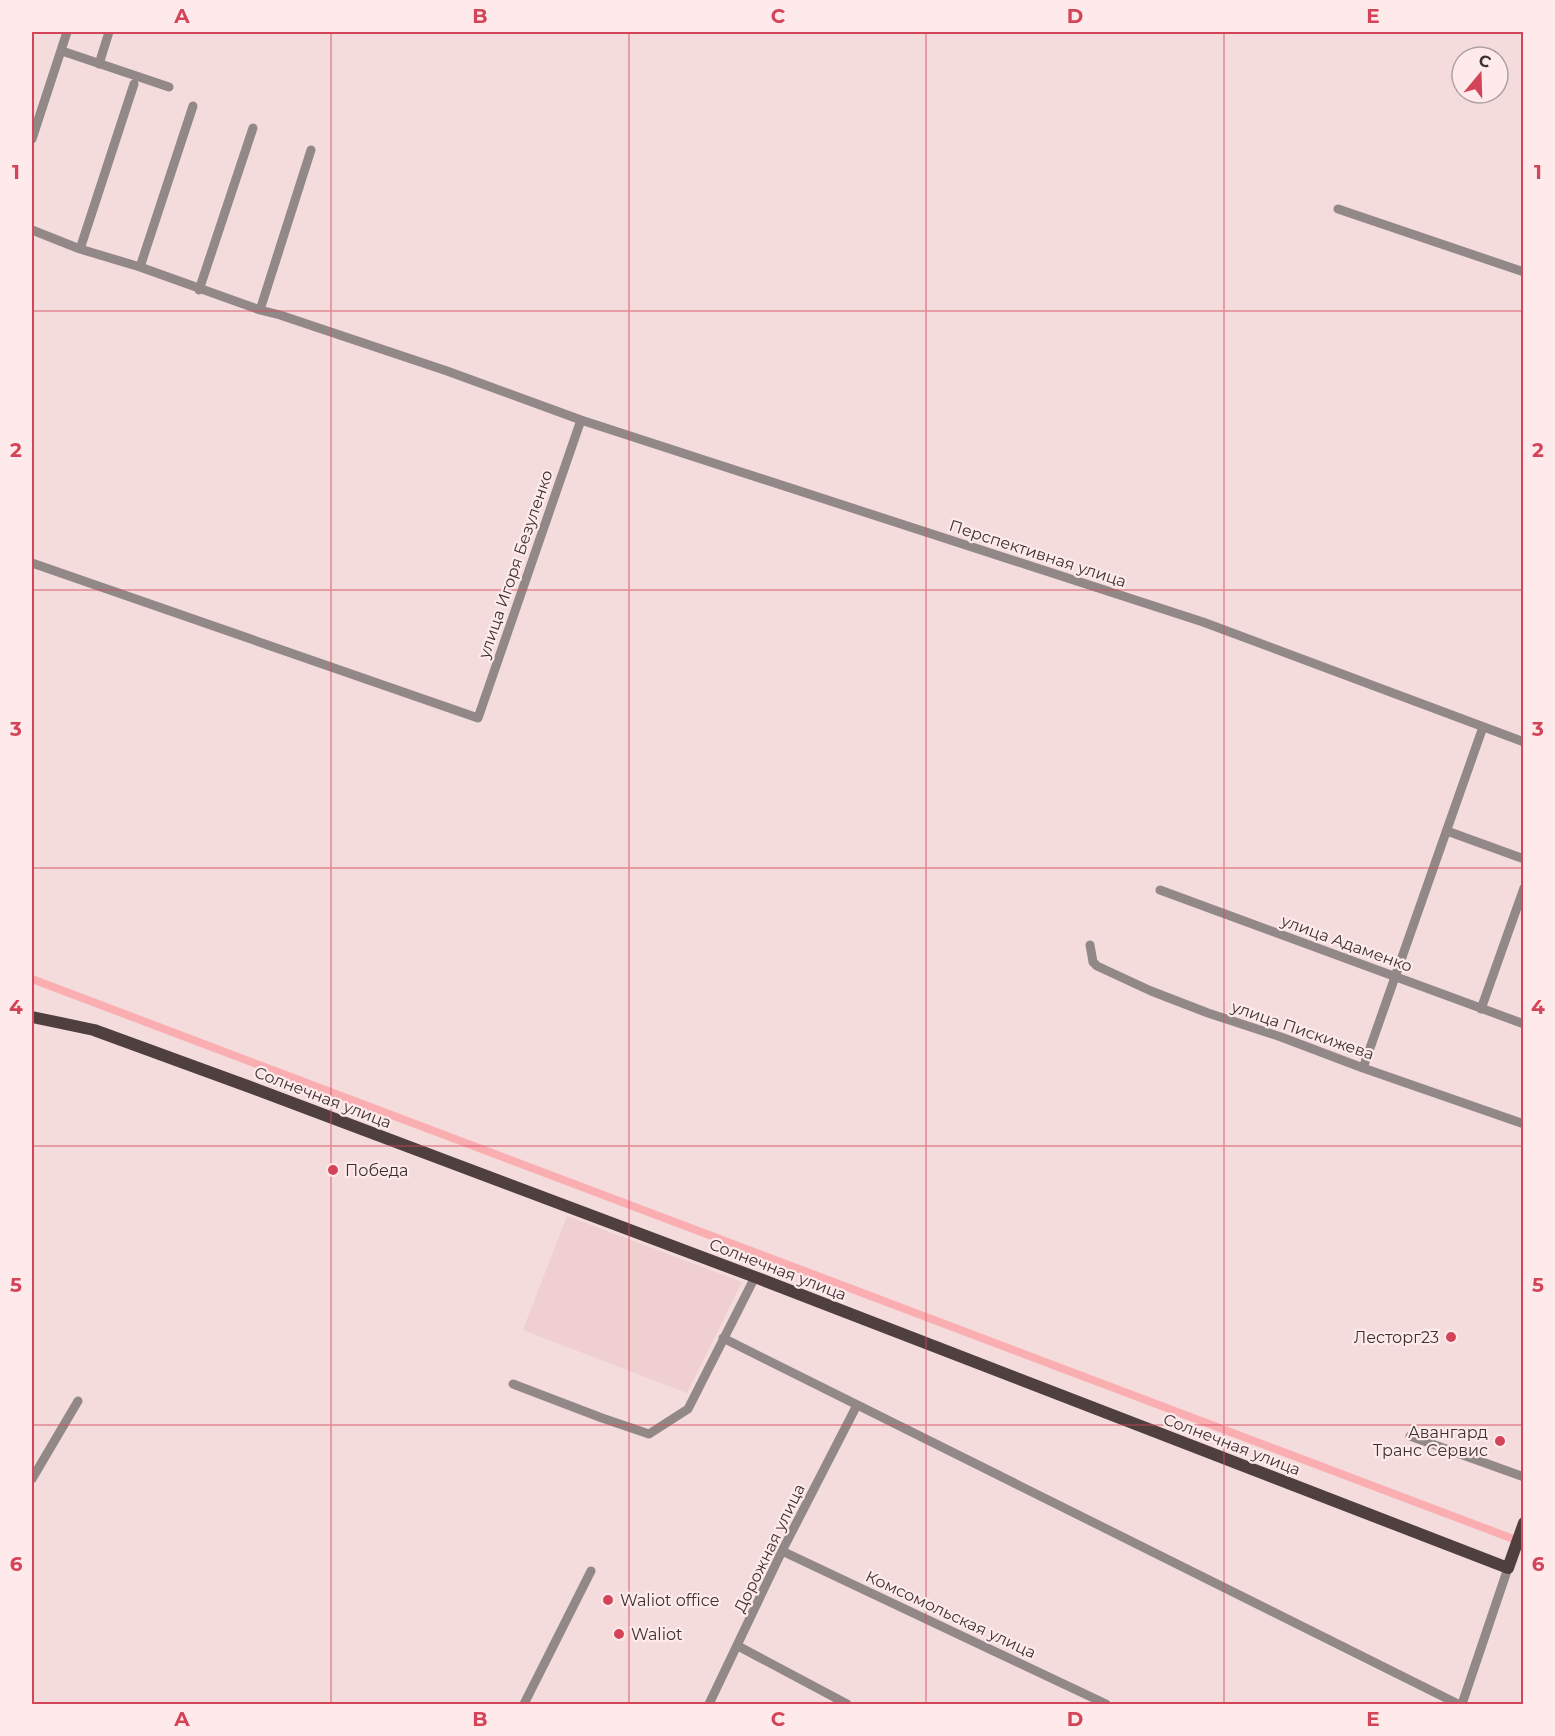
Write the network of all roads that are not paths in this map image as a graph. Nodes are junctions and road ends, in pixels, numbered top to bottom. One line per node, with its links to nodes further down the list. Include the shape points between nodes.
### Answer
1 (67, 32): 3 (street)
2 (110, 32): 4 (street)
3 (62, 51): 4 (street); 9 (street)
4 (99, 64): 6 (street)
5 (134, 84): 13 (street)
6 (169, 87)
7 (193, 106): 14 (street)
8 (253, 128): 16 (street)
9 (32, 139)
10 (311, 150): 17 (street)
11 (1338, 209): 15 (street)
12 (32, 230): 13 (street, Перспективная улица)
13 (80, 249): 14 (street, Перспективная улица)
14 (140, 267): 16 (street, Перспективная улица)
15 (1524, 272)
16 (200, 290): 17 (street, Перспективная улица)
17 (260, 310): 18 (street, Перспективная улица, via 366,343)
18 (581, 420): 19 (street, улица Игоря Безуленко, via 478,718); 20 (street, Перспективная улица, via 1203,622)
19 (32, 563)
20 (1483, 727): 21 (street, Перспективная улица); 22 (street)
21 (1524, 742)
22 (1447, 831): 23 (street); 27 (street)
23 (1524, 859)
24 (1524, 888): 28 (street)
25 (1160, 890): 27 (street, улица Адаменко)
26 (1090, 945): 31 (street, улица Пискижева, via 1093,962 1101,969 1208,1013)
27 (1396, 977): 28 (street, улица Адаменко); 31 (street)
28 (1481, 1009): 30 (street, улица Адаменко)
29 (32, 1017): 33 (main road, Солнечная улица, via 119,1039)
30 (1524, 1024)
31 (1364, 1068): 32 (street, улица Пискижева)
32 (1524, 1124)
33 (754, 1277): 34 (street); 43 (main road, Солнечная улица)
34 (723, 1338): 35 (street, via 688,1409 649,1434); 37 (street)
35 (513, 1384)
36 (78, 1401): 40 (street)
37 (857, 1405): 42 (street, Дорожная улица); 50 (street)
38 (1410, 1436): 39 (street)
39 (1524, 1477)
40 (32, 1479)
41 (1522, 1526): 43 (main road)
42 (782, 1551): 45 (street, Дорожная улица); 49 (street, Комсомольская улица)
43 (1508, 1568): 51 (street)
44 (591, 1571): 46 (street)
45 (738, 1646): 47 (street, Дорожная улица); 48 (street)
46 (524, 1704)
47 (710, 1704)
48 (847, 1704)
49 (1106, 1704)
50 (1458, 1704)
51 (1462, 1704)

